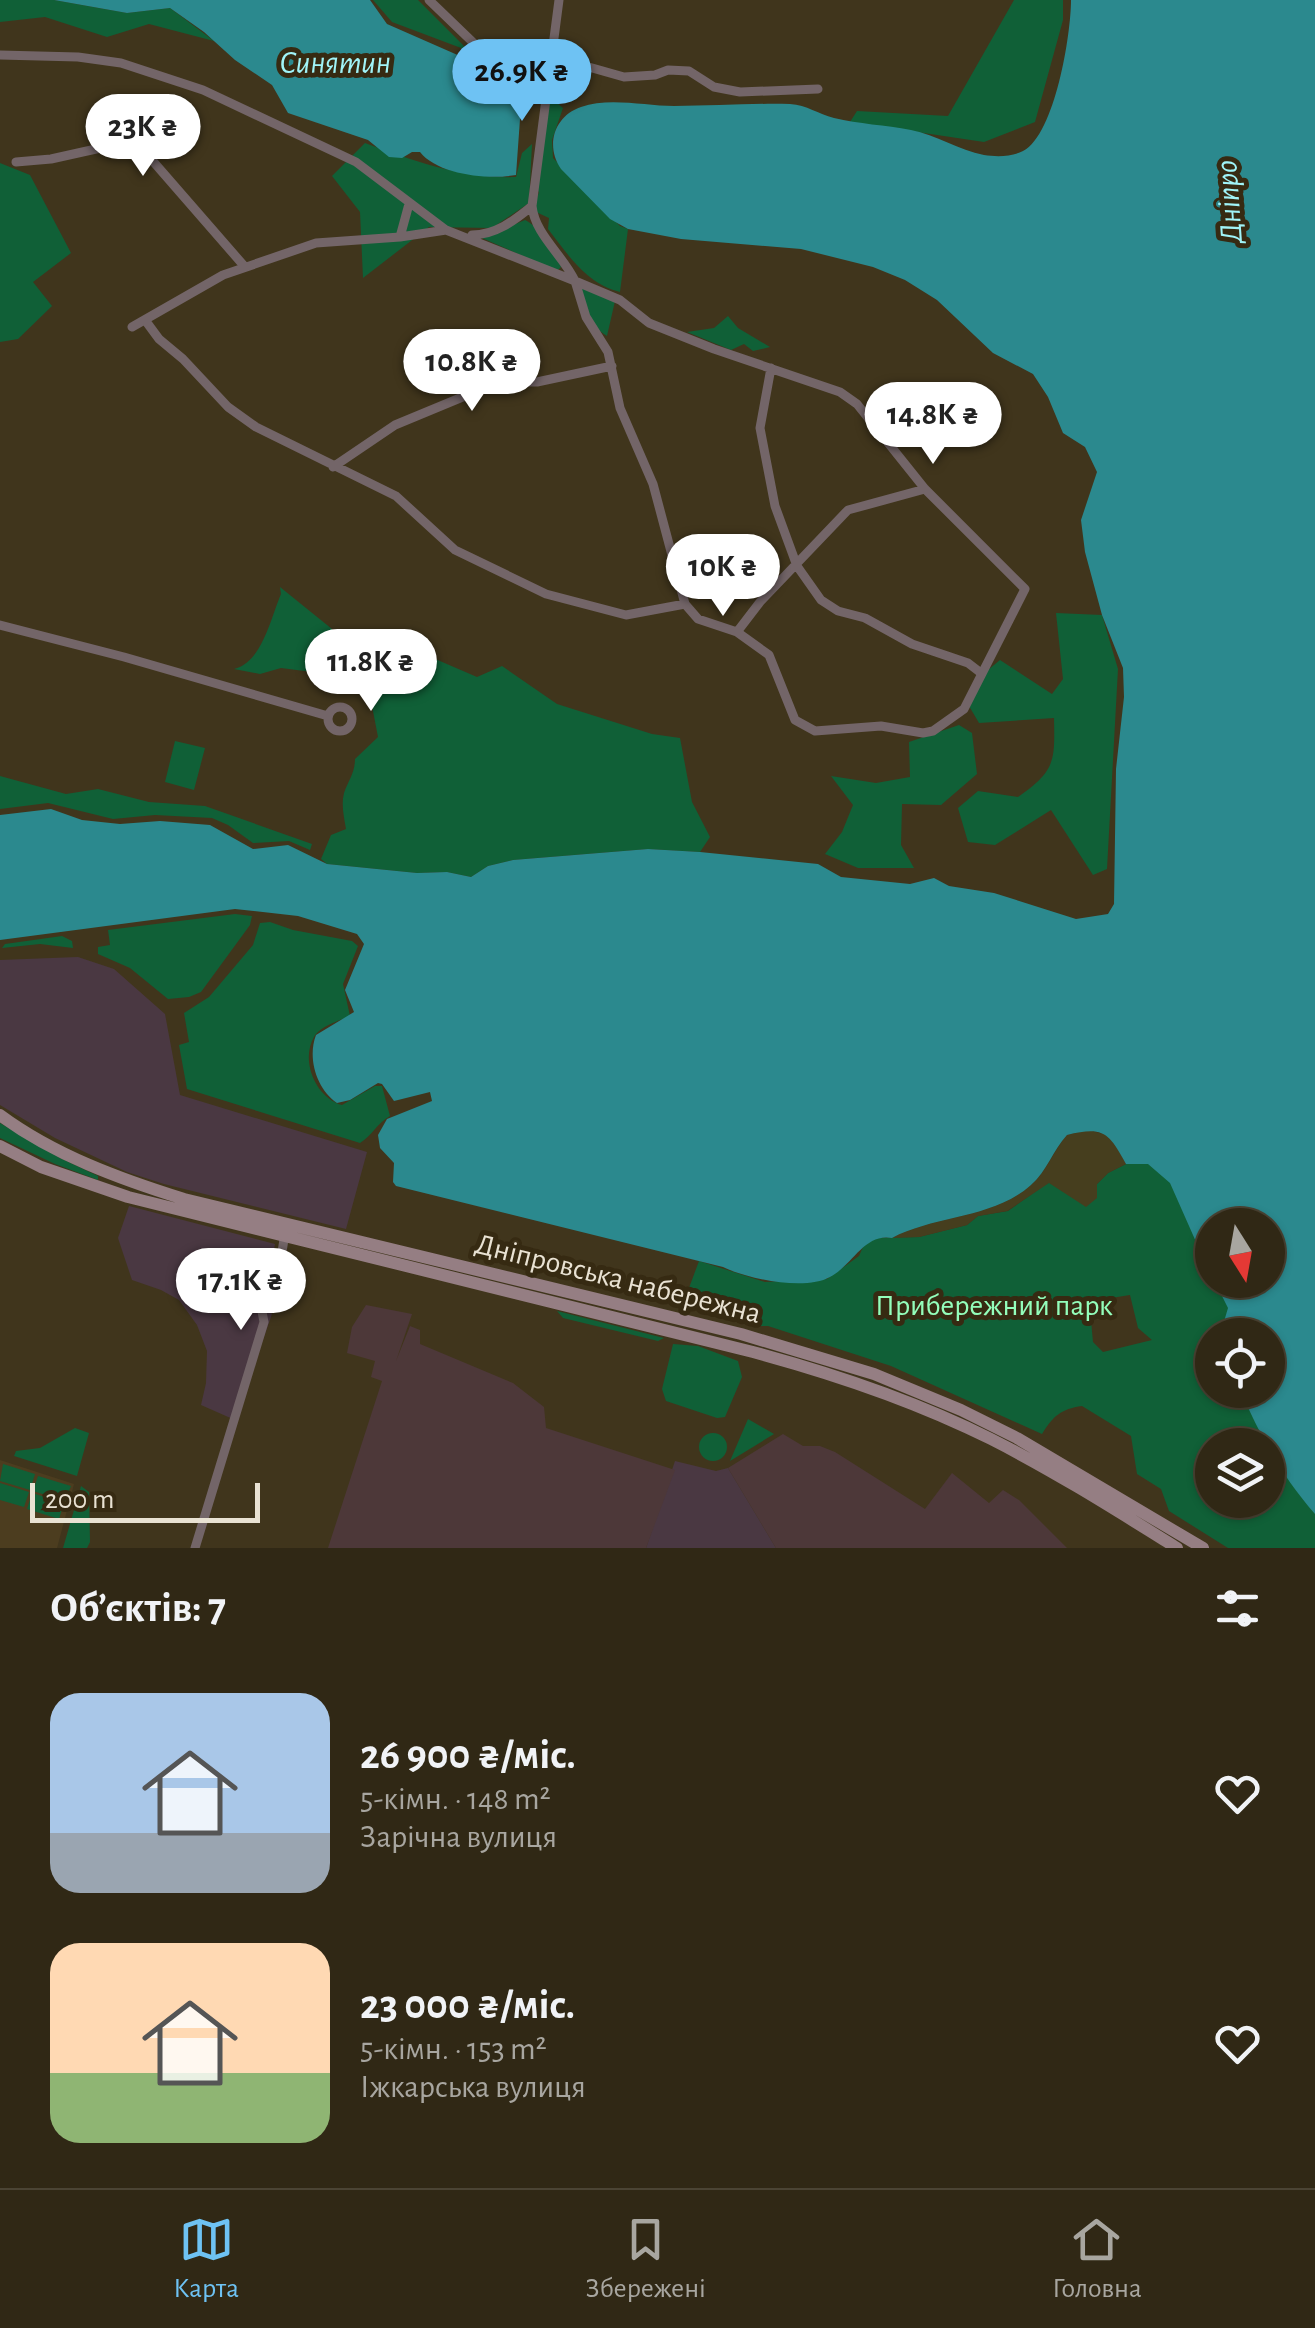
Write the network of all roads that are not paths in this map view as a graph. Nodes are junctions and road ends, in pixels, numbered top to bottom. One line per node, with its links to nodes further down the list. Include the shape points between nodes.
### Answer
1 (429, 0): 4 (street, via 483,52)
2 (559, 0): 4 (street)
3 (0, 55): 7 (street, via 121,63 203,90 356,162)
4 (549, 62): 5 (street, via 624,77 688,72 740,92); 8 (street)
5 (818, 89)
6 (16, 162): 12 (street, via 107,144 137,148)
7 (409, 204): 9 (street); 11 (street)
8 (532, 206): 10 (street, via 486,235); 13 (street, via 534,220)
9 (446, 230): 10 (street); 11 (street)
10 (464, 235): 13 (street)
11 (400, 237): 12 (street, via 316,243)
12 (245, 267): 14 (street)
13 (575, 281): 16 (street); 17 (street, via 620,300 650,323)
14 (144, 320): 15 (street); 18 (street, via 228,407)
15 (132, 326)
16 (612, 366): 18 (street, via 477,391 395,426); 21 (street)
17 (771, 368): 19 (street, via 857,404); 20 (street, via 760,428 775,506)
18 (334, 467): 21 (street, via 396,496 455,550 546,594 626,614)
19 (925, 489): 20 (street, via 848,510); 24 (street, via 1025,589)
20 (797, 566): 23 (street); 24 (street, via 820,600 838,611)
21 (685, 604): 23 (street, via 698,619)
22 (0, 626): 25 (street)
23 (737, 632): 24 (street, via 769,656 796,720 815,731 933,731 964,708)
24 (981, 672)
25 (328, 716)
26 (0, 1115): 31 (main road, Дніпровська набережна, via 95,1167 184,1198 741,1334 874,1374 1017,1438)
27 (0, 1146): 28 (main road, Дніпровська набережна, via 111,1192)
28 (284, 1237): 29 (street, via 280,1264 265,1280 264,1322); 30 (main road, Дніпровська набережна, via 866,1386 1015,1452)
29 (194, 1548)
30 (1178, 1548)
31 (1203, 1548)

